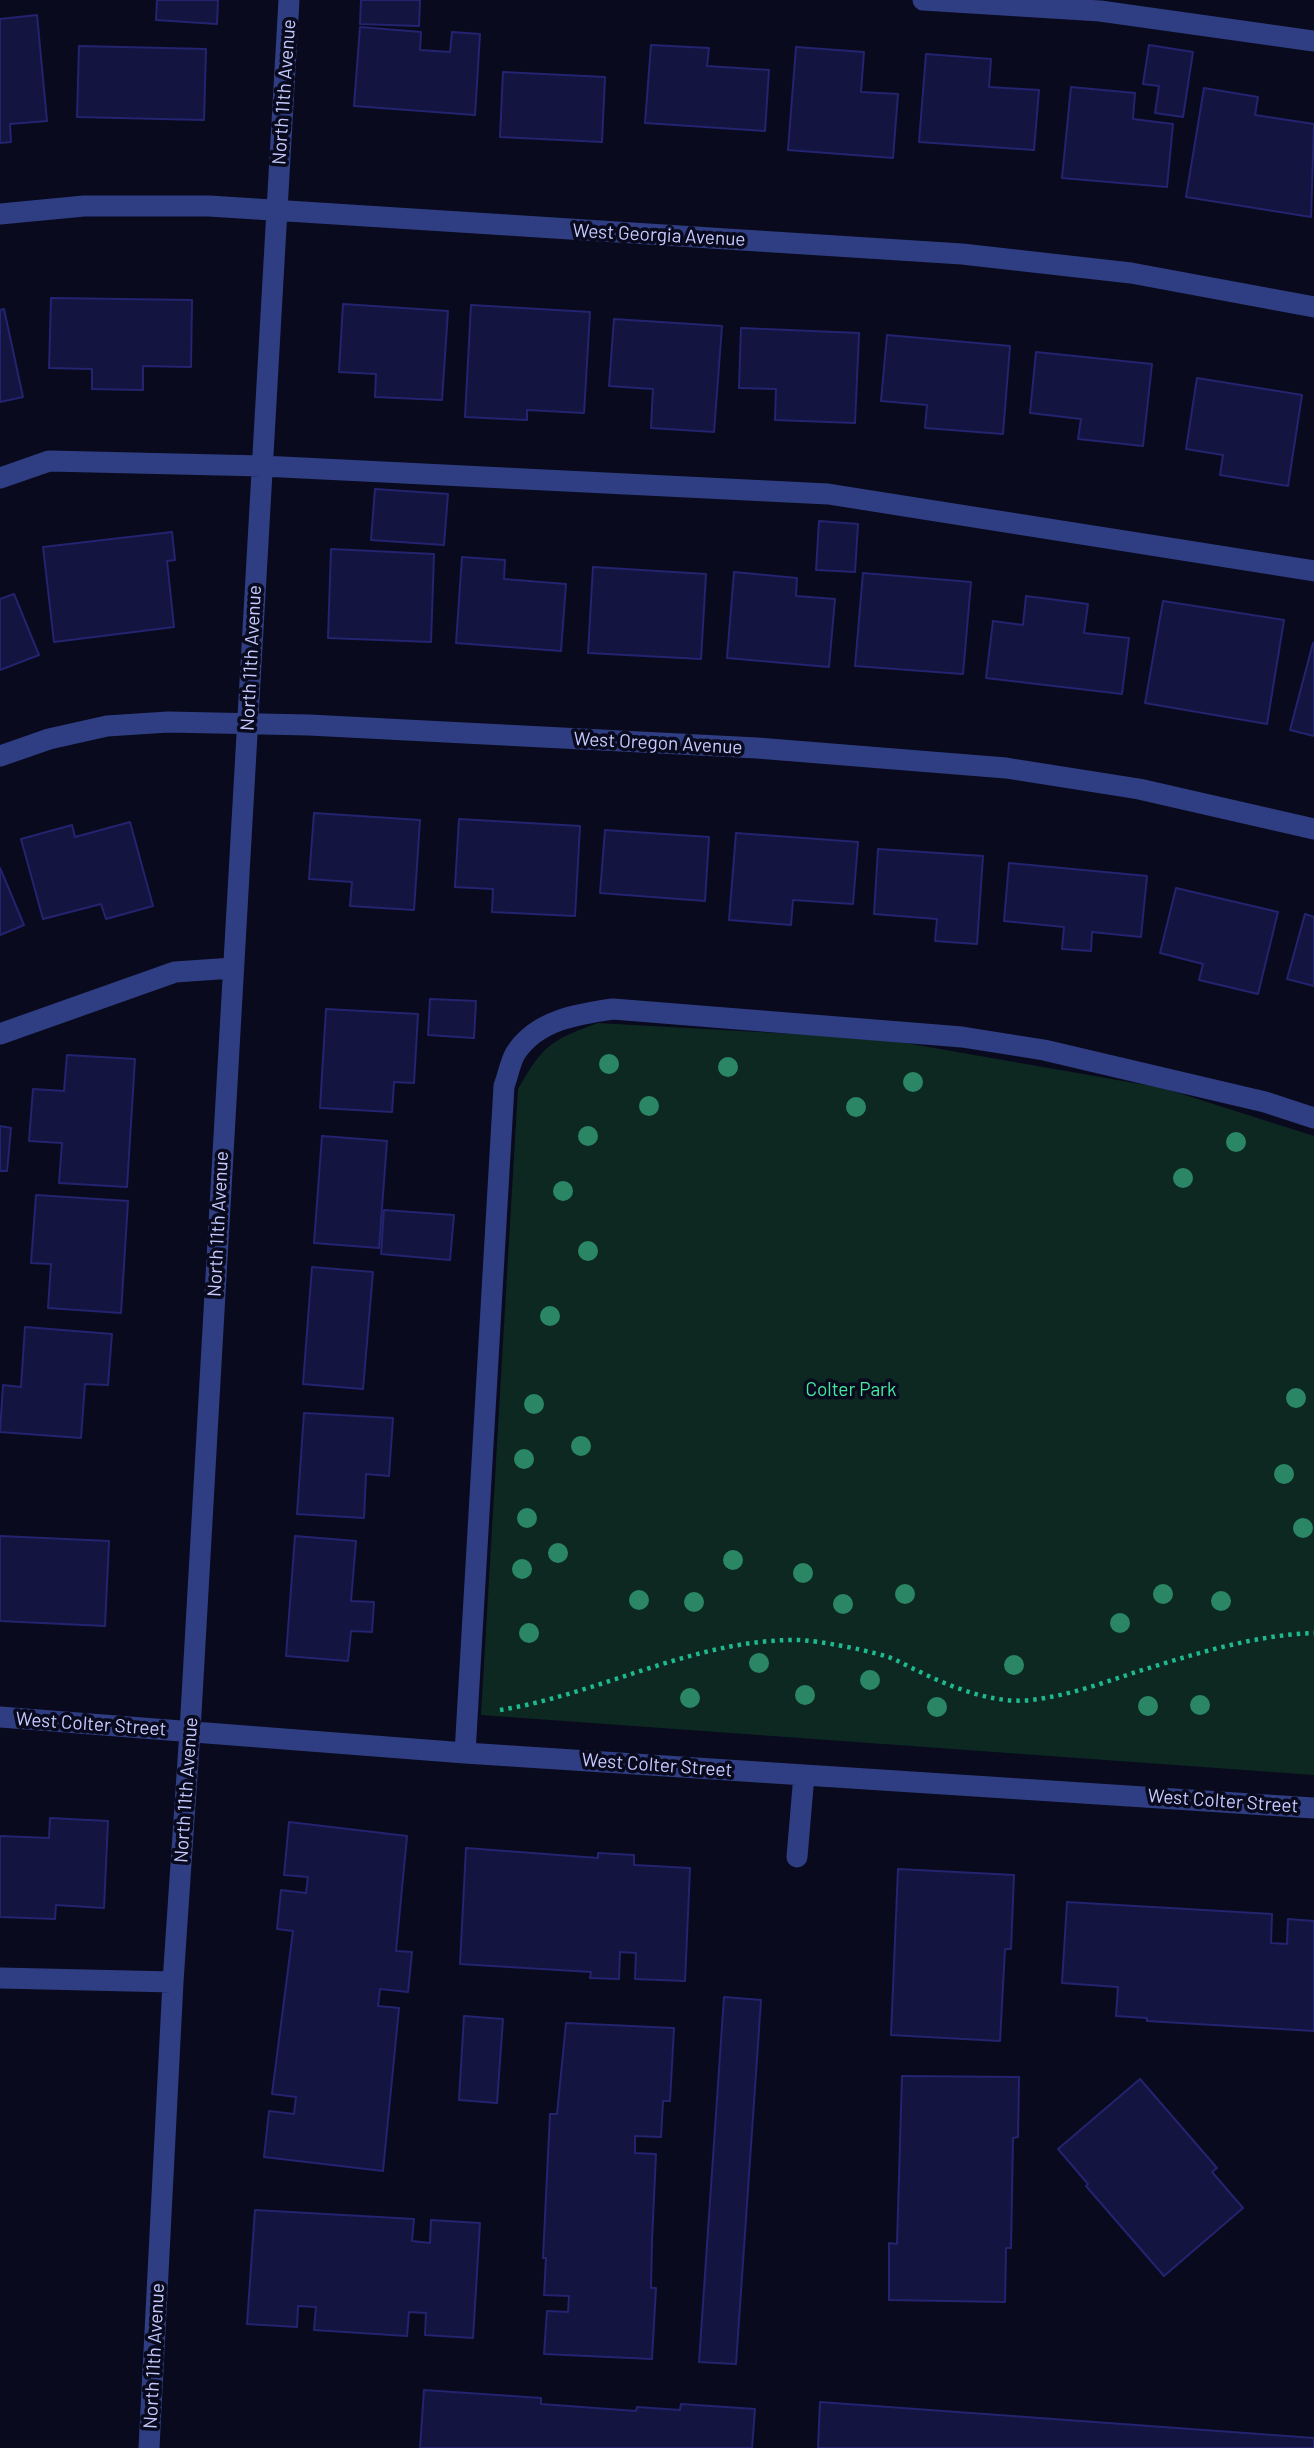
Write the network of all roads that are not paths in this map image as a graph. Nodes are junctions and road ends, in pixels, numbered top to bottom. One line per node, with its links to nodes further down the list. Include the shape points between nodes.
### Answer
1 (289, 0): 4 (street, North 11th Avenue)
2 (923, 0): 3 (street, via 1100,11)
3 (1314, 41)
4 (276, 212): 5 (street, West Georgia Avenue, via 209,206 83,206); 6 (street, West Georgia Avenue, via 962,254 1130,273); 7 (street, North 11th Avenue)
5 (0, 214)
6 (1314, 307)
7 (262, 466): 8 (street, via 49,461); 9 (street, via 828,494); 10 (street, North 11th Avenue)
8 (0, 478)
9 (1314, 571)
10 (248, 724): 11 (street, West Oregon Avenue, via 107,726); 12 (street, West Oregon Avenue, via 757,748 1006,768 1139,789); 13 (street, North 11th Avenue)
11 (0, 756)
12 (1314, 829)
13 (233, 968): 14 (street, via 175,972); 17 (street, North 11th Avenue)
14 (0, 1034)
15 (1314, 1118): 18 (street, via 1070,1056 962,1037 613,1009 568,1016 535,1034 516,1054 504,1086)
16 (0, 1717): 17 (street, West Colter Street)
17 (190, 1731): 18 (street, West Colter Street); 23 (street, North 11th Avenue)
18 (465, 1753): 19 (street, West Colter Street)
19 (804, 1775): 20 (street, West Colter Street); 21 (street)
20 (1314, 1808)
21 (797, 1857)
22 (0, 1978): 23 (street)
23 (173, 1982): 24 (street, North 11th Avenue)
24 (149, 2448)

